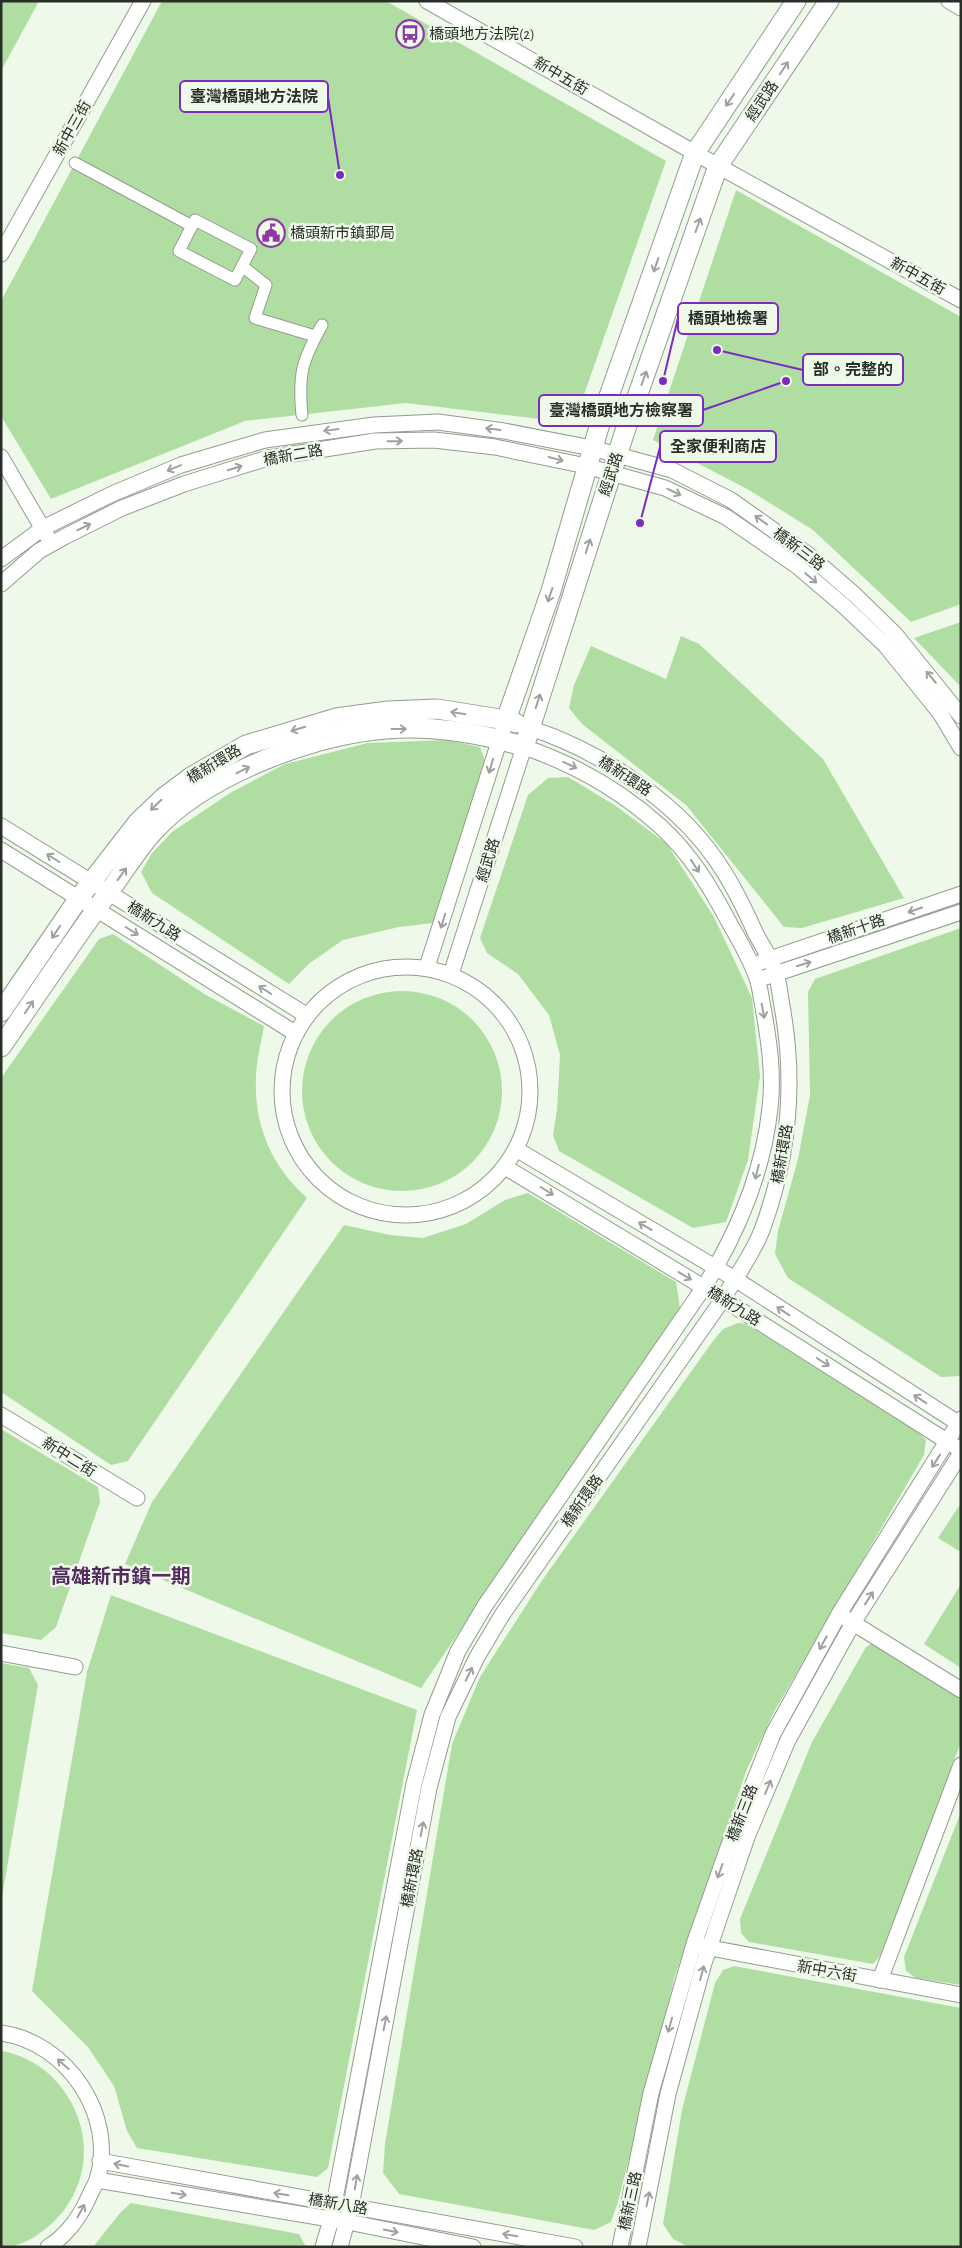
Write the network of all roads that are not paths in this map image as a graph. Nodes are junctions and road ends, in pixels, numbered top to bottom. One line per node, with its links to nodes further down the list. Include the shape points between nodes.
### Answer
1 (143, 1): 11 (street, 新中三街)
2 (427, 1): 7 (street, 新中五街)
3 (796, 1): 7 (street, 經武路, one-way to 7)
4 (829, 1): 9 (street, 經武路, one-way to 4)
5 (949, 1): 6 (street)
6 (961, 8)
7 (695, 153): 9 (street, 新中五街); 17 (street, 經武路, one-way to 17)
8 (75, 162): 10 (street)
9 (718, 166): 13 (street, 新中五街); 18 (street, 經武路, one-way to 9)
10 (192, 226): 12 (street, via 195,220 251,249); 12 (street, via 179,251 235,280)
11 (1, 254)
12 (242, 266): 15 (street, via 266,285 256,318)
13 (961, 300)
14 (322, 324): 15 (street)
15 (316, 336): 16 (street, via 301,374)
16 (302, 415)
17 (592, 448): 18 (street, 橋新三路); 20 (street, 經武路); 22 (street, 橋新二路, one-way to 22, via 504,430 438,422 326,431 265,440 181,465)
18 (617, 455): 21 (street, 經武路); 26 (street, 橋新三路, one-way to 18, via 895,634 810,556 731,500 672,470)
19 (1, 457): 22 (street)
20 (586, 466): 21 (street, 橋新二路); 23 (street, 橋新二路, one-way to 20, via 122,508 184,484 268,458 375,441 434,440 495,446); 27 (street, 經武路, one-way to 27, via 551,591)
21 (611, 474): 28 (street, 經武路, one-way to 21); 31 (street, 橋新三路, one-way to 31, via 666,488 726,517 797,566 885,645 940,713)
22 (43, 528): 23 (street); 24 (street, 橋新二路)
23 (52, 544): 25 (street, 橋新二路)
24 (1, 559)
25 (1, 584)
26 (961, 716)
27 (506, 720): 28 (street, 橋新環路); 29 (street, 經武路); 34 (street, 橋新環路, one-way to 34, via 437,709 388,711 336,718 246,745 191,777 163,798 138,822)
28 (530, 728): 30 (street, 經武路); 40 (street, 橋新環路, via 590,753 658,798 723,870)
29 (500, 739): 30 (street, 橋新環路); 35 (street, 橋新環路, one-way to 29, via 154,831 176,810 202,791 262,760 339,736 387,729 432,729); 42 (street, 經武路, one-way to 42)
30 (524, 747): 41 (street, 橋新環路, one-way to 41, via 573,766 616,792 660,826 688,855 711,889); 44 (street, 經武路)
31 (961, 748)
32 (1, 826): 34 (street, 橋新九路, one-way to 32)
33 (1, 850): 37 (street, 橋新九路)
34 (91, 882): 35 (street, 橋新九路); 37 (street, 橋新環路)
35 (108, 892): 38 (street, 橋新環路); 47 (street, 橋新九路, one-way to 35)
36 (961, 894): 40 (street, 橋新十路, one-way to 40)
37 (79, 898): 38 (street, 橋新九路); 46 (street, 橋新環路, one-way to 46)
38 (96, 909): 48 (street, 橋新九路, one-way to 48); 49 (street, 橋新環路, one-way to 38)
39 (961, 912): 43 (street, 橋新十路, one-way to 39)
40 (770, 959): 41 (street, 橋新十路); 43 (street, 橋新環路)
41 (752, 965): 45 (street, 橋新環路)
42 (427, 967): 44 (street); 47 (street, via 400,966 348,980)
43 (776, 973): 45 (street, 橋新十路); 53 (street, 橋新環路, via 790,1079 788,1118 774,1195 762,1232)
44 (451, 974): 50 (street, via 478,988 500,1008 517,1033 525,1054 530,1091 527,1121)
45 (758, 980): 52 (street, 橋新環路, one-way to 52, via 772,1071 770,1108 755,1182 741,1219)
46 (1, 1012)
47 (306, 1015): 48 (street)
48 (295, 1033): 51 (street, via 281,1088 284,1117 293,1144 308,1169 346,1201 379,1213 414,1216 448,1208 480,1191)
49 (1, 1048)
50 (516, 1149): 51 (street); 52 (street, 橋新九路, one-way to 50)
51 (505, 1166): 54 (street, 橋新九路, one-way to 54)
52 (715, 1268): 53 (street, 橋新九路); 54 (street, 橋新環路)
53 (734, 1279): 55 (street, 橋新環路); 57 (street, 橋新九路, one-way to 53)
54 (704, 1287): 55 (street, 橋新九路); 74 (street, 橋新環路, via 484,1607 458,1651 432,1715 414,1784)
55 (723, 1299): 58 (street, 橋新九路, one-way to 58); 75 (street, 橋新環路, one-way to 55, via 429,1788 448,1717 502,1615)
56 (1, 1415): 60 (street, 新中二街)
57 (960, 1423): 58 (street, 橋新三路)
58 (948, 1441): 59 (street, 橋新九路); 61 (street, 橋新三路, one-way to 61)
59 (961, 1451): 62 (street, 橋新三路, one-way to 59)
60 (137, 1498)
61 (839, 1614): 62 (street); 67 (street, 橋新三路, one-way to 67, via 773,1734)
62 (853, 1623): 65 (street); 68 (street, 橋新三路, one-way to 62, via 747,1837 788,1740)
63 (1, 1653): 64 (street)
64 (75, 1666)
65 (961, 1690)
66 (961, 1766): 69 (street)
67 (694, 1944): 68 (street, 新中六街); 83 (street, 橋新三路, one-way to 83, via 651,2094)
68 (709, 1949): 69 (street, 新中六街); 84 (street, 橋新三路, one-way to 68, via 668,2094)
69 (880, 1980): 70 (street, 新中六街)
70 (961, 1995)
71 (1, 2033): 72 (street, one-way to 71, via 99,2127 88,2094 68,2066 40,2046)
72 (100, 2161): 73 (street); 74 (street, 橋新八路, one-way to 72)
73 (96, 2180): 76 (street, 橋新八路, one-way to 76); 78 (street, one-way to 73, via 79,2217)
74 (334, 2203): 75 (street, 橋新八路); 76 (street, 橋新環路)
75 (351, 2206): 77 (street, 橋新環路); 82 (street, 橋新八路, one-way to 75)
76 (331, 2220): 77 (street, 橋新八路); 79 (street, 橋新環路)
77 (348, 2222): 80 (street, 橋新環路); 81 (street, 橋新八路, one-way to 81)
78 (48, 2247)
79 (323, 2247)
80 (340, 2247)
81 (473, 2247)
82 (575, 2247)
83 (620, 2247)
84 (638, 2247)

